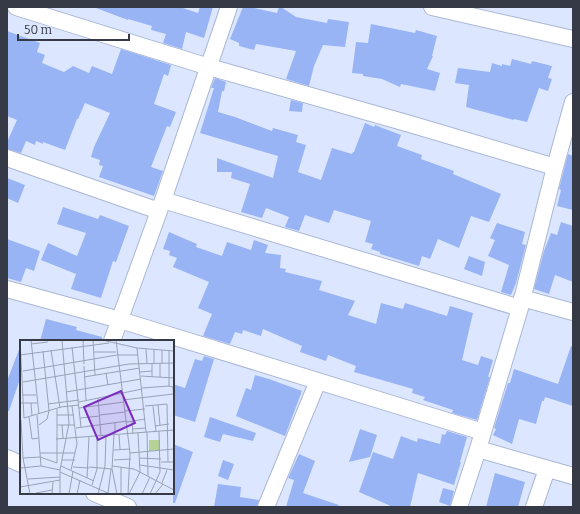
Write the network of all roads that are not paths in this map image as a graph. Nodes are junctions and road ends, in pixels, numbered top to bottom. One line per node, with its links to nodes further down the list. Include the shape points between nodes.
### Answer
1 (16, 7): 5 (street)
2 (230, 7): 5 (street)
3 (432, 7): 4 (street)
4 (573, 39)
5 (209, 67): 9 (street); 10 (street)
6 (573, 102): 7 (street)
7 (567, 144): 9 (street)
8 (7, 158): 10 (street)
9 (555, 168): 12 (street)
10 (161, 206): 12 (street); 14 (street)
11 (7, 289): 14 (street)
12 (521, 303): 13 (street); 17 (street)
13 (573, 312)
14 (120, 320): 15 (street); 16 (street)
15 (112, 340)
16 (318, 381): 17 (street); 23 (street)
17 (483, 432): 18 (street)
18 (478, 449): 19 (street); 24 (street)
19 (547, 469): 20 (street); 25 (street)
20 (573, 476)
21 (96, 494): 22 (street)
22 (128, 507)
23 (266, 507)
24 (459, 507)
25 (534, 507)

